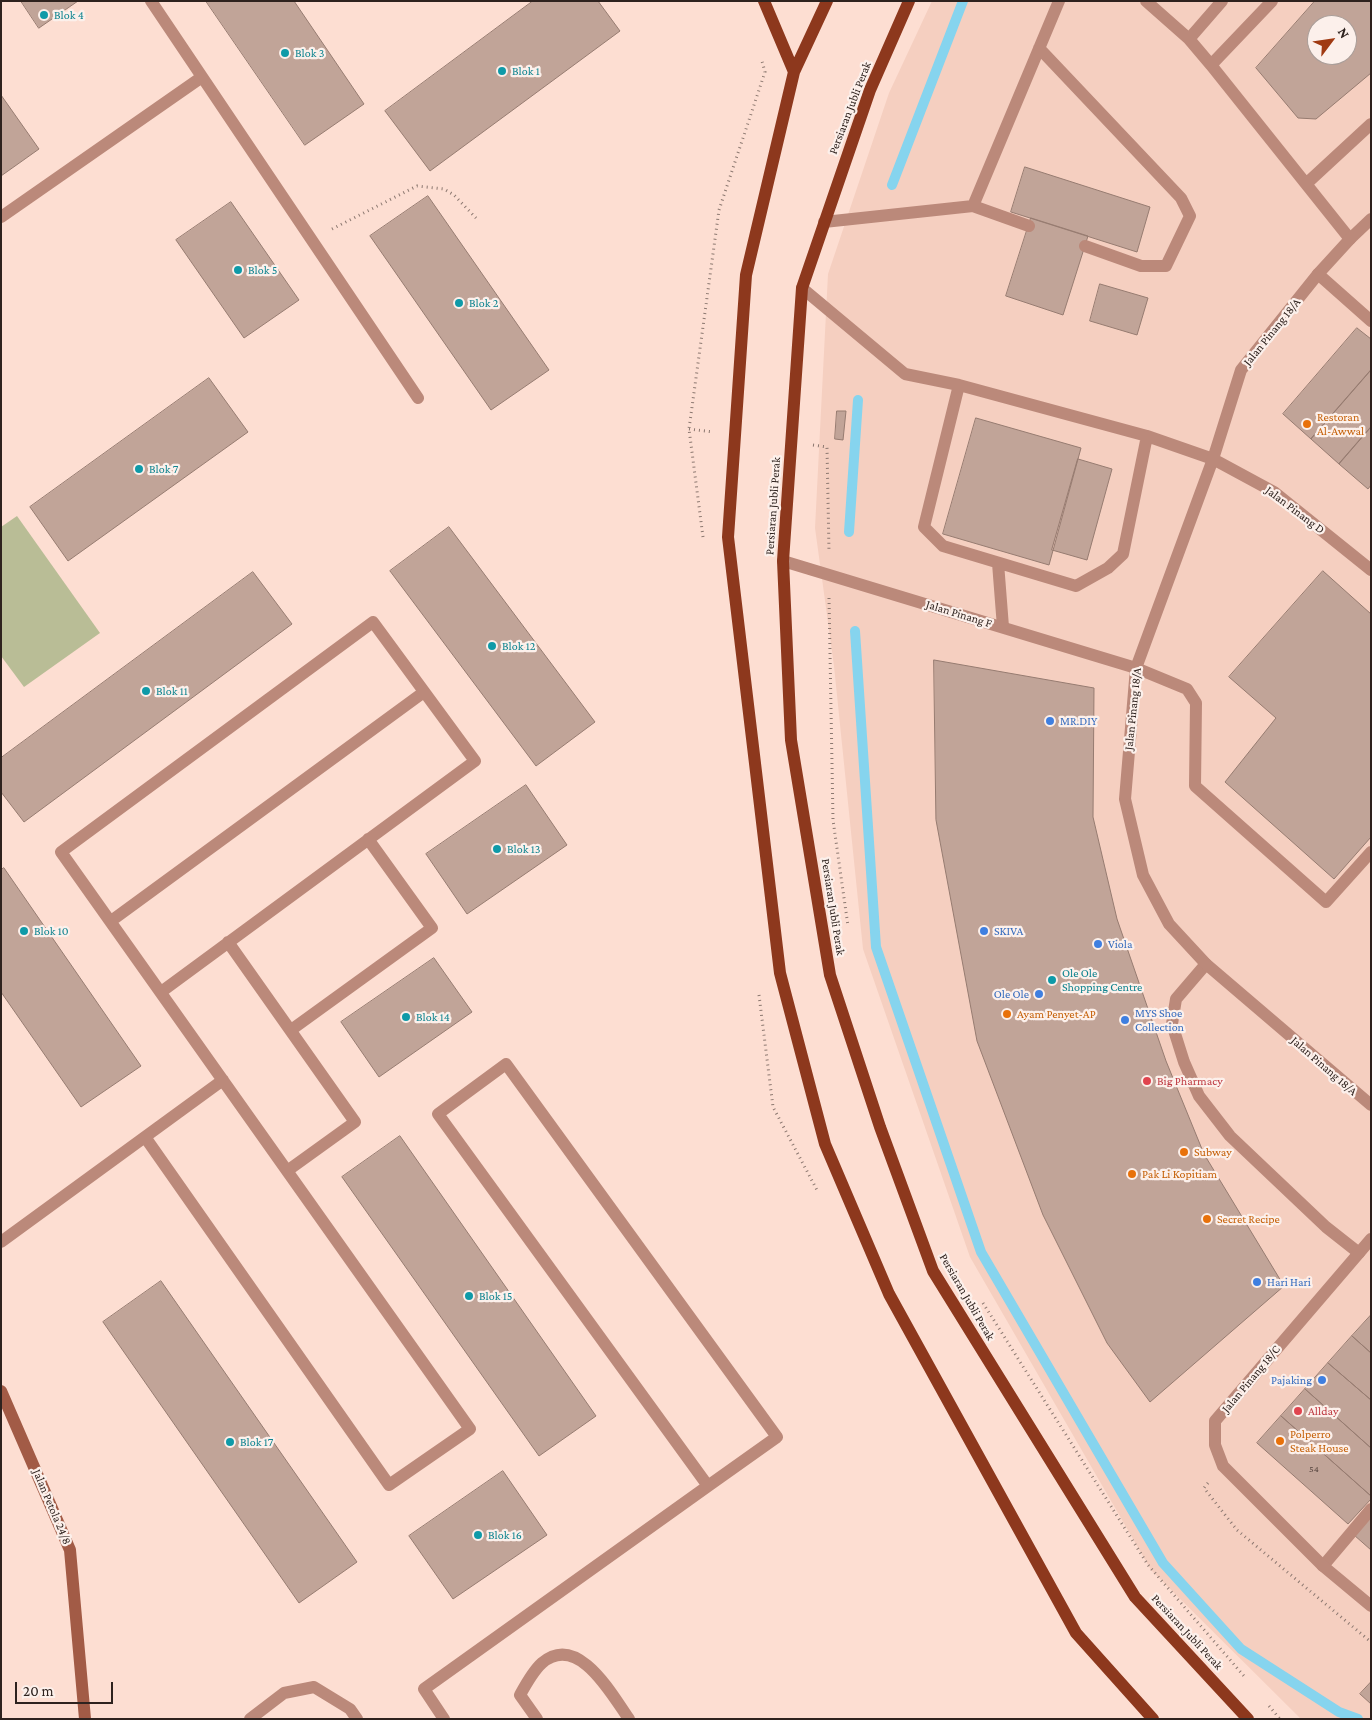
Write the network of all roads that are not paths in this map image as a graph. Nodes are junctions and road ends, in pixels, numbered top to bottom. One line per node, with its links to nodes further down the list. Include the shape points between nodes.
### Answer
1 (151, 1): 13 (street)
2 (764, 1): 12 (main road)
3 (828, 1): 12 (main road)
4 (908, 1): 19 (main road, Persiaran Jubli Perak, via 870,90)
5 (1059, 1): 10 (street)
6 (1146, 1): 9 (street)
7 (1222, 1): 9 (street)
8 (1272, 1): 11 (street)
9 (1189, 39): 11 (street)
10 (1039, 48): 16 (street); 22 (street, via 1181,198 1190,216 1166,266 1141,266)
11 (1211, 65): 15 (street)
12 (794, 72): 61 (main road, via 746,276 728,537 780,973 825,1144 889,1294 1076,1633)
13 (202, 77): 17 (street); 27 (street)
14 (1371, 124): 15 (street)
15 (1306, 184): 21 (street)
16 (973, 206): 19 (street); 20 (street)
17 (1, 217)
18 (1371, 219): 21 (street, Jalan Pinang 18/A)
19 (824, 222): 24 (main road, Persiaran Jubli Perak)
20 (1028, 226)
21 (1350, 239): 23 (street, Jalan Pinang 18/A)
22 (1085, 246)
23 (1318, 274): 25 (street); 29 (street, Jalan Pinang 18/A, via 1242,370)
24 (802, 288): 26 (street, Jalan Pinang D, via 905,374); 30 (main road, Persiaran Jubli Perak)
25 (1371, 321)
26 (960, 385): 28 (street, Jalan Pinang D); 31 (street, via 924,527 943,546)
27 (418, 398)
28 (1147, 436): 29 (street, Jalan Pinang D); 31 (street, via 1123,554 1108,568 1076,586)
29 (1213, 459): 32 (street, Jalan Pinang D, via 1274,492); 34 (street, Jalan Pinang 18/A)
30 (783, 561): 33 (street, Jalan Pinang F); 62 (main road, Persiaran Jubli Perak, via 791,740 830,975 880,1128 933,1271 1135,1597)
31 (998, 563): 33 (street)
32 (1371, 570)
33 (1002, 628): 34 (street, Jalan Pinang F)
34 (1136, 668): 37 (street, Jalan Pinang F, via 1187,689 1196,703 1195,786 1326,902); 40 (street, Jalan Pinang 18/A, via 1125,799 1143,875 1169,924)
35 (424, 692): 36 (street, via 475,761); 38 (street); 38 (street, via 373,622 61,852)
36 (368, 840): 39 (street); 42 (street, via 432,928)
37 (1371, 852)
38 (111, 921): 41 (street)
39 (228, 942): 41 (street); 42 (street)
40 (1206, 964): 44 (street, Jalan Pinang 18/A); 49 (street, via 1176,999 1172,1024 1199,1096 1237,1142 1326,1227)
41 (160, 992): 43 (street)
42 (291, 1030): 46 (street, via 356,1122)
43 (223, 1080): 45 (street); 46 (street)
44 (1371, 1106)
45 (145, 1137): 46 (street, via 389,1486 470,1429); 48 (street)
46 (287, 1171)
47 (1371, 1239): 49 (street, Jalan Pinang 18/C)
48 (1, 1242)
49 (1359, 1253): 53 (street, Jalan Pinang 18/C, via 1215,1421 1215,1445 1224,1467)
50 (1, 1391): 55 (street, Jalan Petola 24/8, via 70,1550)
51 (708, 1486): 51 (street, via 777,1437 506,1064 438,1114); 58 (street, via 424,1689)
52 (1371, 1510): 53 (street)
53 (1323, 1566): 54 (street, Jalan Pinang 18/C)
54 (1371, 1606)
55 (85, 1719)
56 (250, 1719): 57 (street, via 284,1693 314,1687 350,1709)
57 (357, 1719)
58 (444, 1719)
59 (537, 1719): 60 (street, via 520,1695 543,1662 560,1654 573,1656 594,1670)
60 (628, 1719)
61 (1153, 1719)
62 (1248, 1719)

